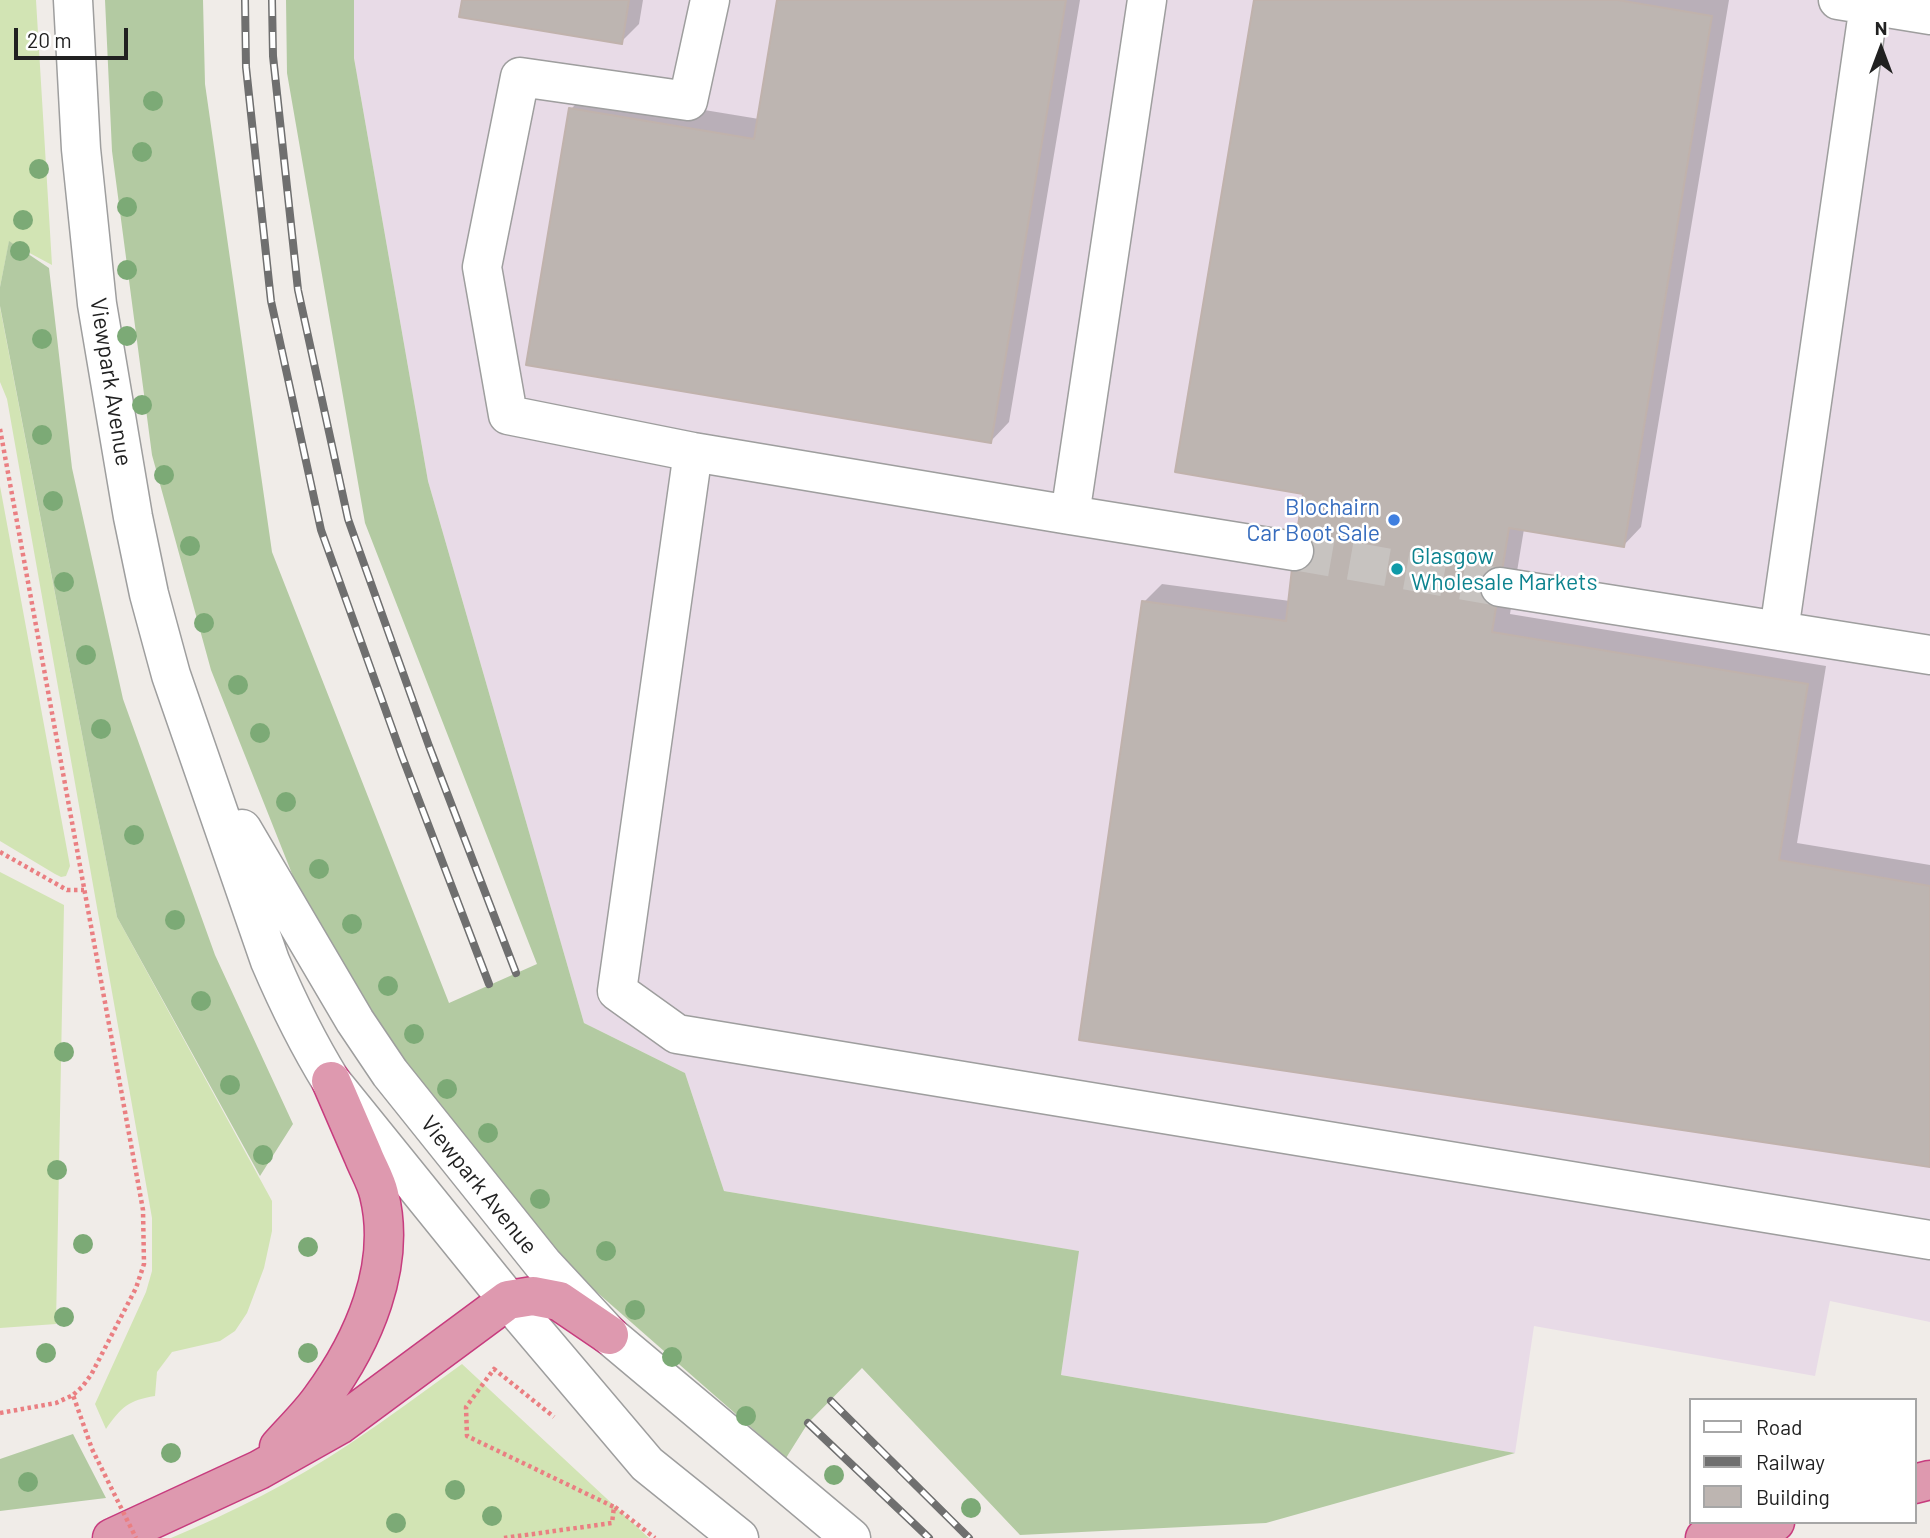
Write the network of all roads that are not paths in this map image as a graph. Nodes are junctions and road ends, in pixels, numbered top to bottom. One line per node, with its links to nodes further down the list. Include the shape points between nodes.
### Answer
1 (73, 0): 12 (street, Viewpark Avenue, via 88,222 114,406 149,593)
2 (710, 0): 6 (street, via 688,100 520,77 482,267 508,415)
3 (1147, 0): 7 (street)
4 (1854, 3): 5 (street); 10 (street)
5 (1930, 15)
6 (693, 452): 7 (street); 14 (street, via 617,990 677,1034)
7 (1070, 515): 8 (street)
8 (1294, 551)
9 (1500, 587): 10 (street)
10 (1779, 631): 11 (street)
11 (1930, 655)
12 (199, 754): 13 (street, Viewpark Avenue, via 270,961); 16 (street, Viewpark Avenue, via 390,1073 543,1264)
13 (331, 1082): 15 (street, Viewpark Avenue); 17 (highway, via 379,1192 383,1242 375,1293 339,1372)
14 (1930, 1240)
15 (508, 1300): 16 (highway, via 533,1296 559,1301); 17 (highway, via 339,1425); 20 (street, Viewpark Avenue, via 647,1464)
16 (609, 1335): 21 (street, Viewpark Avenue)
17 (259, 1470): 19 (highway)
18 (1767, 1524): 22 (highway)
19 (112, 1538)
20 (739, 1538)
21 (851, 1538)
22 (1706, 1538)

